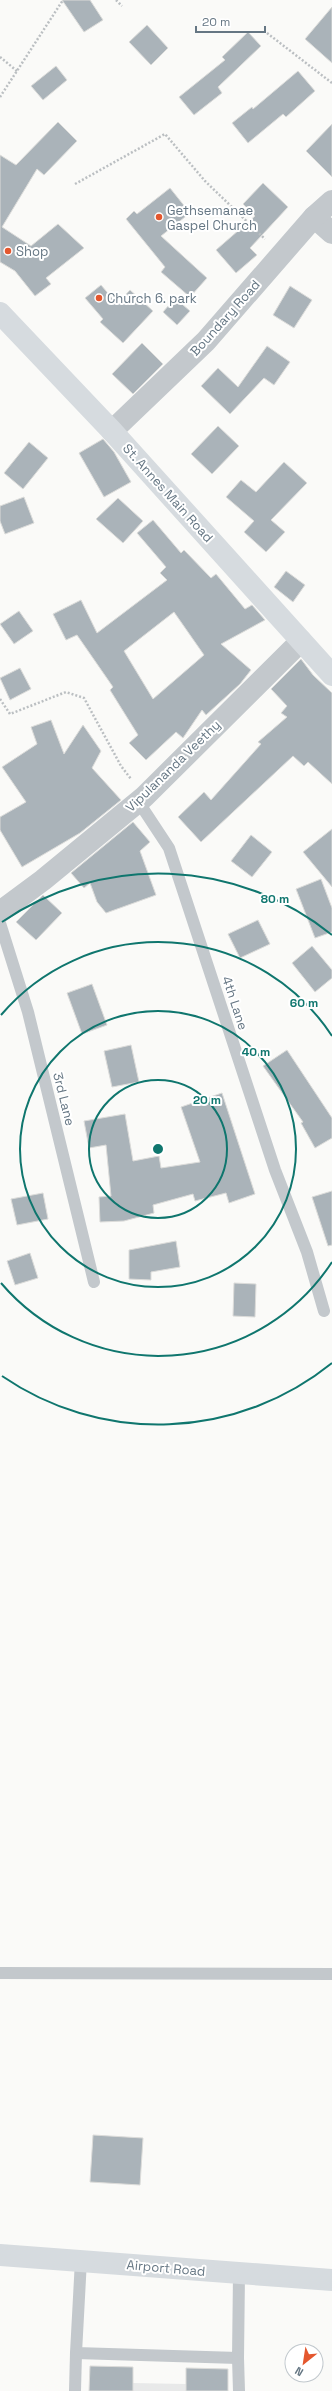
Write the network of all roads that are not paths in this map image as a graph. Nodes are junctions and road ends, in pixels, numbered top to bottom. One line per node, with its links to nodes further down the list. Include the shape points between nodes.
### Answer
1 (332, 201): 2 (street, Boundary Road)
2 (314, 217): 3 (street); 5 (street, Boundary Road, via 206,341)
3 (332, 232)
4 (0, 314): 5 (street, St. Annes Main Road)
5 (112, 430): 6 (street, St. Annes Main Road)
6 (301, 641): 7 (street, St. Annes Main Road); 8 (street, Vipulananda Veethy)
7 (332, 675)
8 (141, 799): 9 (street, Vipulananda Veethy, via 44,880); 12 (lane, 4th Lane, via 169,848 275,1170 307,1252)
9 (0, 912)
10 (0, 923): 11 (lane, 3rd Lane, via 28,1012)
11 (94, 1282)
12 (324, 1311)
13 (0, 1973): 14 (lane)
14 (332, 1974)
15 (0, 2255): 16 (street, Airport Road)
16 (81, 2260): 17 (street, Airport Road); 19 (lane)
17 (238, 2274): 18 (street, Airport Road); 20 (lane)
18 (332, 2280)
19 (76, 2353): 20 (lane); 21 (lane)
20 (238, 2358): 22 (lane)
21 (75, 2391)
22 (239, 2391)

